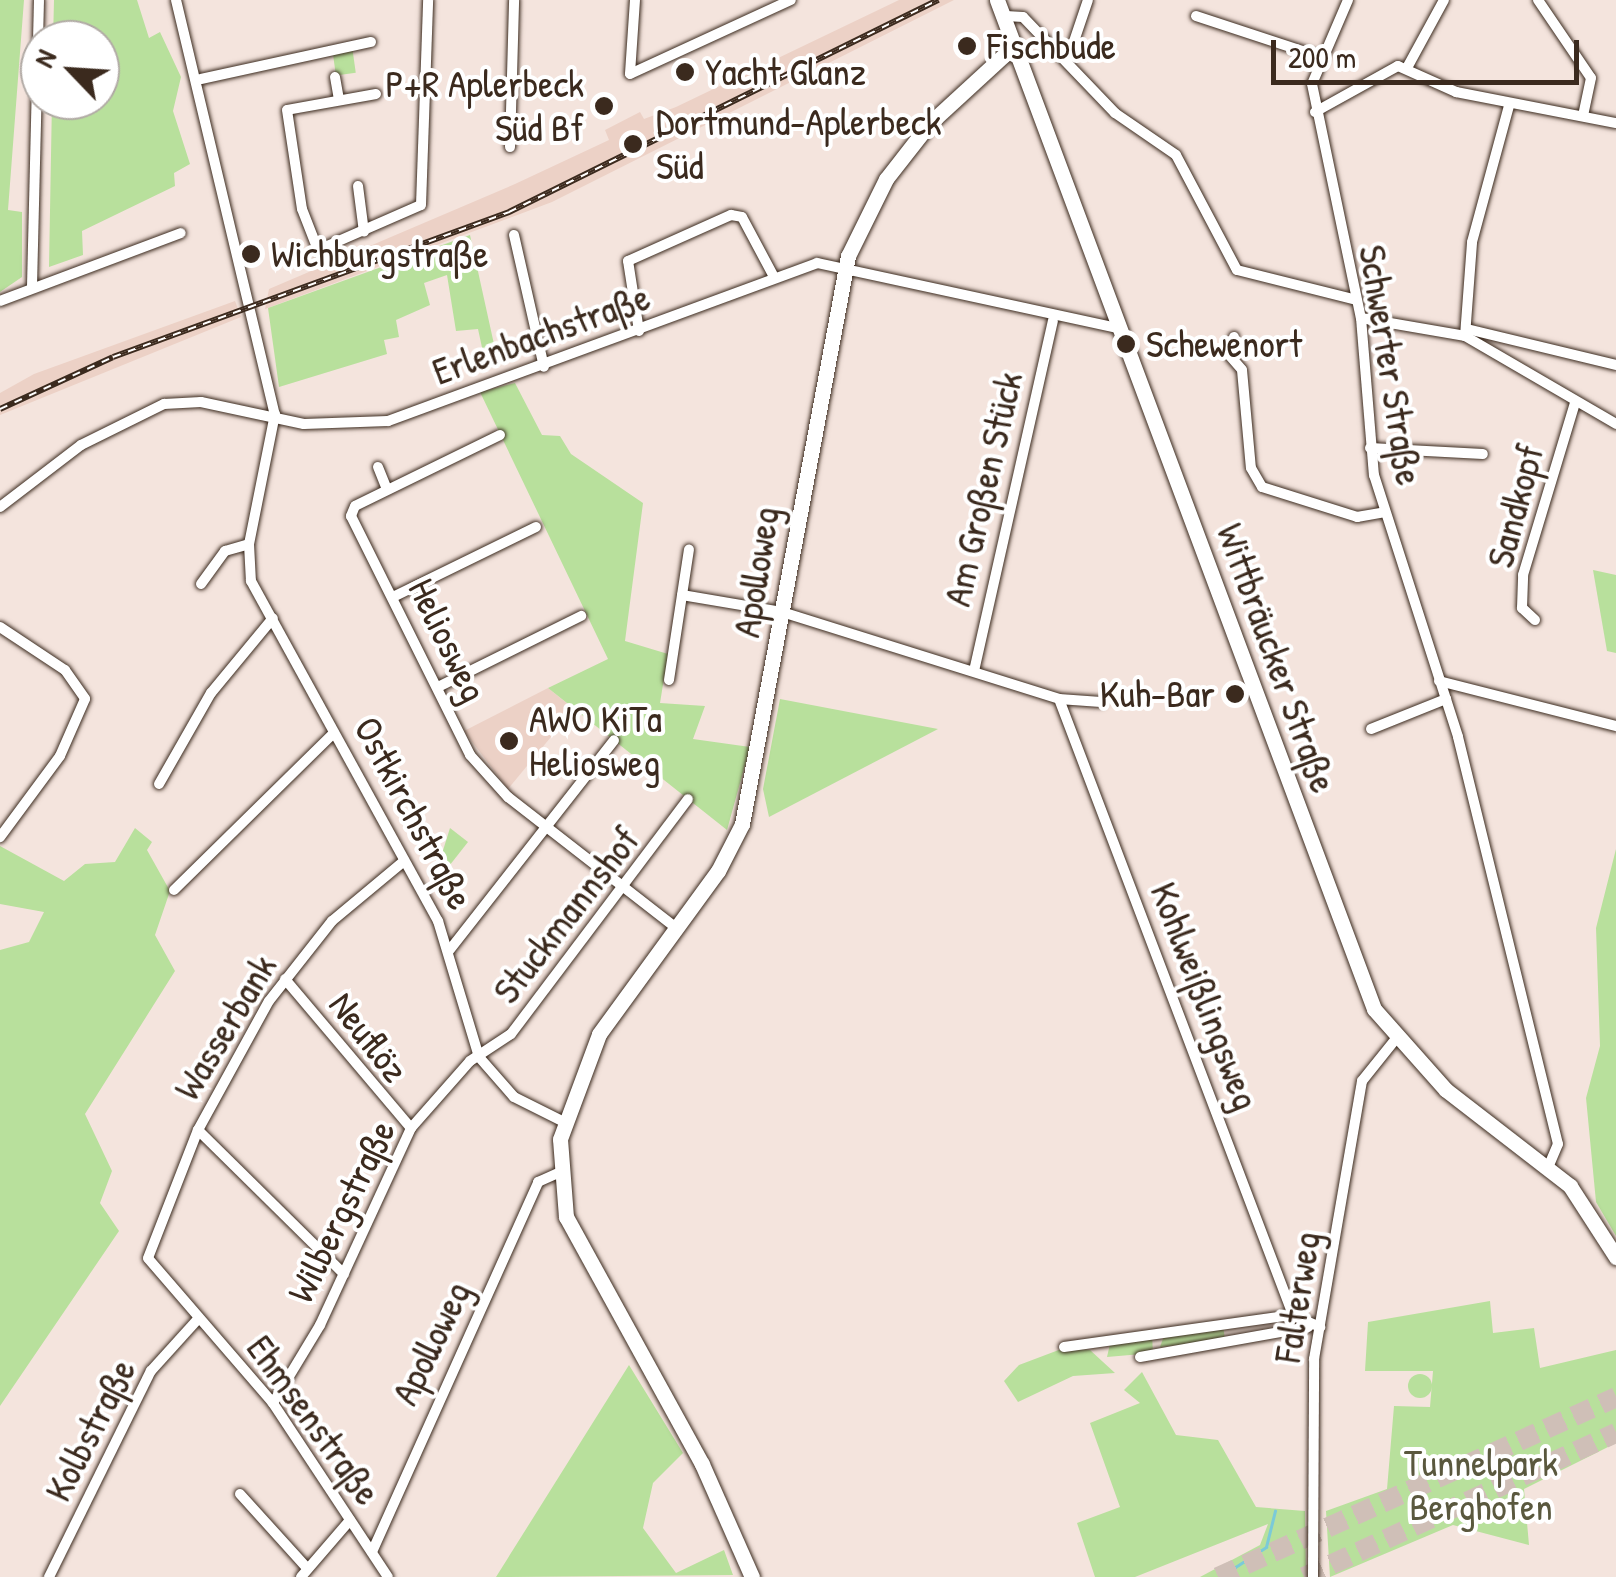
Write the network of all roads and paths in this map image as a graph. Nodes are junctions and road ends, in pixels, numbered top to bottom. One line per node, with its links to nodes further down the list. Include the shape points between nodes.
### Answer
1 (39, 0): 33 (street)
2 (176, 0): 19 (street, Ostkirchstraße)
3 (428, 0): 28 (street, via 422,205)
4 (514, 0): 26 (street)
5 (635, 0): 6 (street, via 630,74)
6 (791, 0)
7 (1088, 0): 16 (street)
8 (1348, 0): 15 (street, Schwerter Straße)
9 (1444, 0): 17 (street)
10 (1538, 0): 24 (street, via 1591,78)
11 (1001, 9): 14 (street, Wittbräucker Straße); 16 (street, via 1024,17)
12 (1196, 16): 15 (street)
13 (371, 42): 19 (street)
14 (1016, 45): 31 (street, Apolloweg, via 906,153); 38 (street, Wittbräucker Straße)
15 (1318, 56): 23 (street, Schwerter Straße)
16 (1067, 62): 34 (street, via 1114,113 1176,155 1237,270)
17 (1408, 66): 22 (street, via 1430,84); 23 (street, via 1390,66)
18 (336, 77): 21 (street)
19 (202, 78): 45 (street, Ostkirchstraße)
20 (376, 94): 21 (street)
21 (339, 100): 28 (street, via 286,110 302,209 318,250)
22 (1509, 106): 24 (street); 40 (street, via 1472,242)
23 (1314, 112): 34 (street, Schwerter Straße)
24 (1584, 115): 25 (street)
25 (1616, 123)
26 (510, 148)
27 (358, 186): 28 (street)
28 (364, 232)
29 (182, 233): 33 (street)
30 (514, 236): 43 (street)
31 (843, 267): 32 (street, Erlenbachstraße, via 817,264); 37 (street, Erlenbachstraße); 60 (street, Apolloweg)
32 (774, 277): 39 (street, Erlenbachstraße); 39 (street, via 742,217 731,215 628,260)
33 (32, 286): 35 (street)
34 (1356, 300): 36 (street, Schwerter Straße)
35 (0, 301)
36 (1362, 318): 40 (street); 48 (street, Schwerter Straße)
37 (1053, 320): 38 (street, Erlenbachstraße); 65 (street, Am Großen Stück)
38 (1121, 329): 86 (street, Wittbräucker Straße, via 1359,972)
39 (640, 331): 43 (street, Erlenbachstraße)
40 (1466, 333): 42 (street); 44 (street)
41 (1234, 338): 53 (street, via 1230,356 1242,370 1251,468 1262,487 1357,517)
42 (1616, 365)
43 (544, 366): 45 (street, Erlenbachstraße, via 388,420)
44 (1575, 404): 46 (street); 63 (street, Sandkopf, via 1523,575 1522,608)
45 (276, 421): 52 (street, Erlenbachstraße, via 201,402 164,404 81,445); 55 (street, Ostkirchstraße)
46 (1616, 424)
47 (500, 435): 51 (street, Heliosweg)
48 (1370, 448): 49 (street); 53 (street, Schwerter Straße)
49 (1483, 454)
50 (378, 466): 51 (street)
51 (387, 488): 59 (street, Heliosweg, via 352,516)
52 (0, 507)
53 (1384, 512): 67 (street, Schwerter Straße)
54 (536, 527): 59 (street)
55 (248, 544): 57 (street, via 225,551); 62 (street, Ostkirchstraße, via 252,580)
56 (689, 550): 58 (street)
57 (201, 584)
58 (682, 595): 60 (street); 66 (street)
59 (395, 596): 68 (street, Heliosweg)
60 (782, 612): 65 (street); 83 (street, Apolloweg, via 742,824)
61 (581, 616): 68 (street)
62 (273, 618): 74 (street, Ostkirchstraße); 76 (street, via 210,692)
63 (1535, 620)
64 (0, 627): 79 (street, via 30,640 82,685 85,699 60,756)
65 (974, 671): 69 (street)
66 (669, 680)
67 (1439, 680): 70 (street, Schwerter Straße); 72 (street)
68 (438, 687): 78 (street, Heliosweg, via 470,755)
69 (1059, 699): 71 (street); 96 (street, Kohlweißlingsweg)
70 (1446, 700): 73 (street); 91 (street, Schwerter Straße, via 1558,1144)
71 (1102, 702)
72 (1616, 726)
73 (1371, 729)
74 (334, 733): 80 (street, Ostkirchstraße); 82 (street)
75 (614, 740): 78 (street)
76 (159, 784)
77 (688, 799): 81 (street, Stuckmannshof)
78 (548, 828): 81 (street, Heliosweg); 84 (street)
79 (0, 837)
80 (404, 861): 84 (street, Ostkirchstraße); 85 (street, Wasserbank, via 332,921)
81 (626, 889): 83 (street, Heliosweg); 87 (street, Stuckmannshof, via 511,1034)
82 (174, 890)
83 (675, 927): 88 (street, Apolloweg, via 598,1034)
84 (448, 952): 87 (street, Ostkirchstraße)
85 (285, 979): 89 (street, Neuflöz); 90 (street, Wasserbank)
86 (1395, 1040): 91 (street, Wittbräucker Straße); 99 (street, Falterweg, via 1362,1081)
87 (479, 1057): 88 (street, Ostkirchstraße, via 514,1097); 89 (street, Wilbergstraße)
88 (564, 1122): 92 (street)
89 (411, 1128): 95 (street, Wilbergstraße)
90 (198, 1130): 94 (street, Wasserbank); 95 (street)
91 (1548, 1167): 93 (street, Wittbräucker Straße, via 1586,1206)
92 (558, 1173): 108 (street, Apolloweg, via 538,1182); 112 (street, via 566,1217 702,1464)
93 (1616, 1257)
94 (148, 1258): 97 (street, Ehmsenstraße)
95 (344, 1274): 105 (street, Wilbergstraße)
96 (1293, 1314): 98 (street); 99 (street)
97 (198, 1319): 105 (street, Ehmsenstraße); 110 (street, Kolbstraße, via 151,1371)
98 (1228, 1323): 100 (street); 101 (street)
99 (1314, 1327): 101 (street); 113 (street, Falterweg)
100 (1160, 1330): 102 (street); 103 (street)
101 (1230, 1342): 103 (street)
102 (1064, 1346)
103 (1162, 1353): 104 (street)
104 (1140, 1357)
105 (273, 1403): 107 (street, Ehmsenstraße)
106 (240, 1494): 109 (street)
107 (350, 1520): 108 (street, Ehmsenstraße); 109 (street)
108 (372, 1552): 111 (street, Ehmsenstraße)
109 (303, 1572)
110 (49, 1577)
111 (388, 1577)
112 (752, 1577)
113 (1313, 1577)

